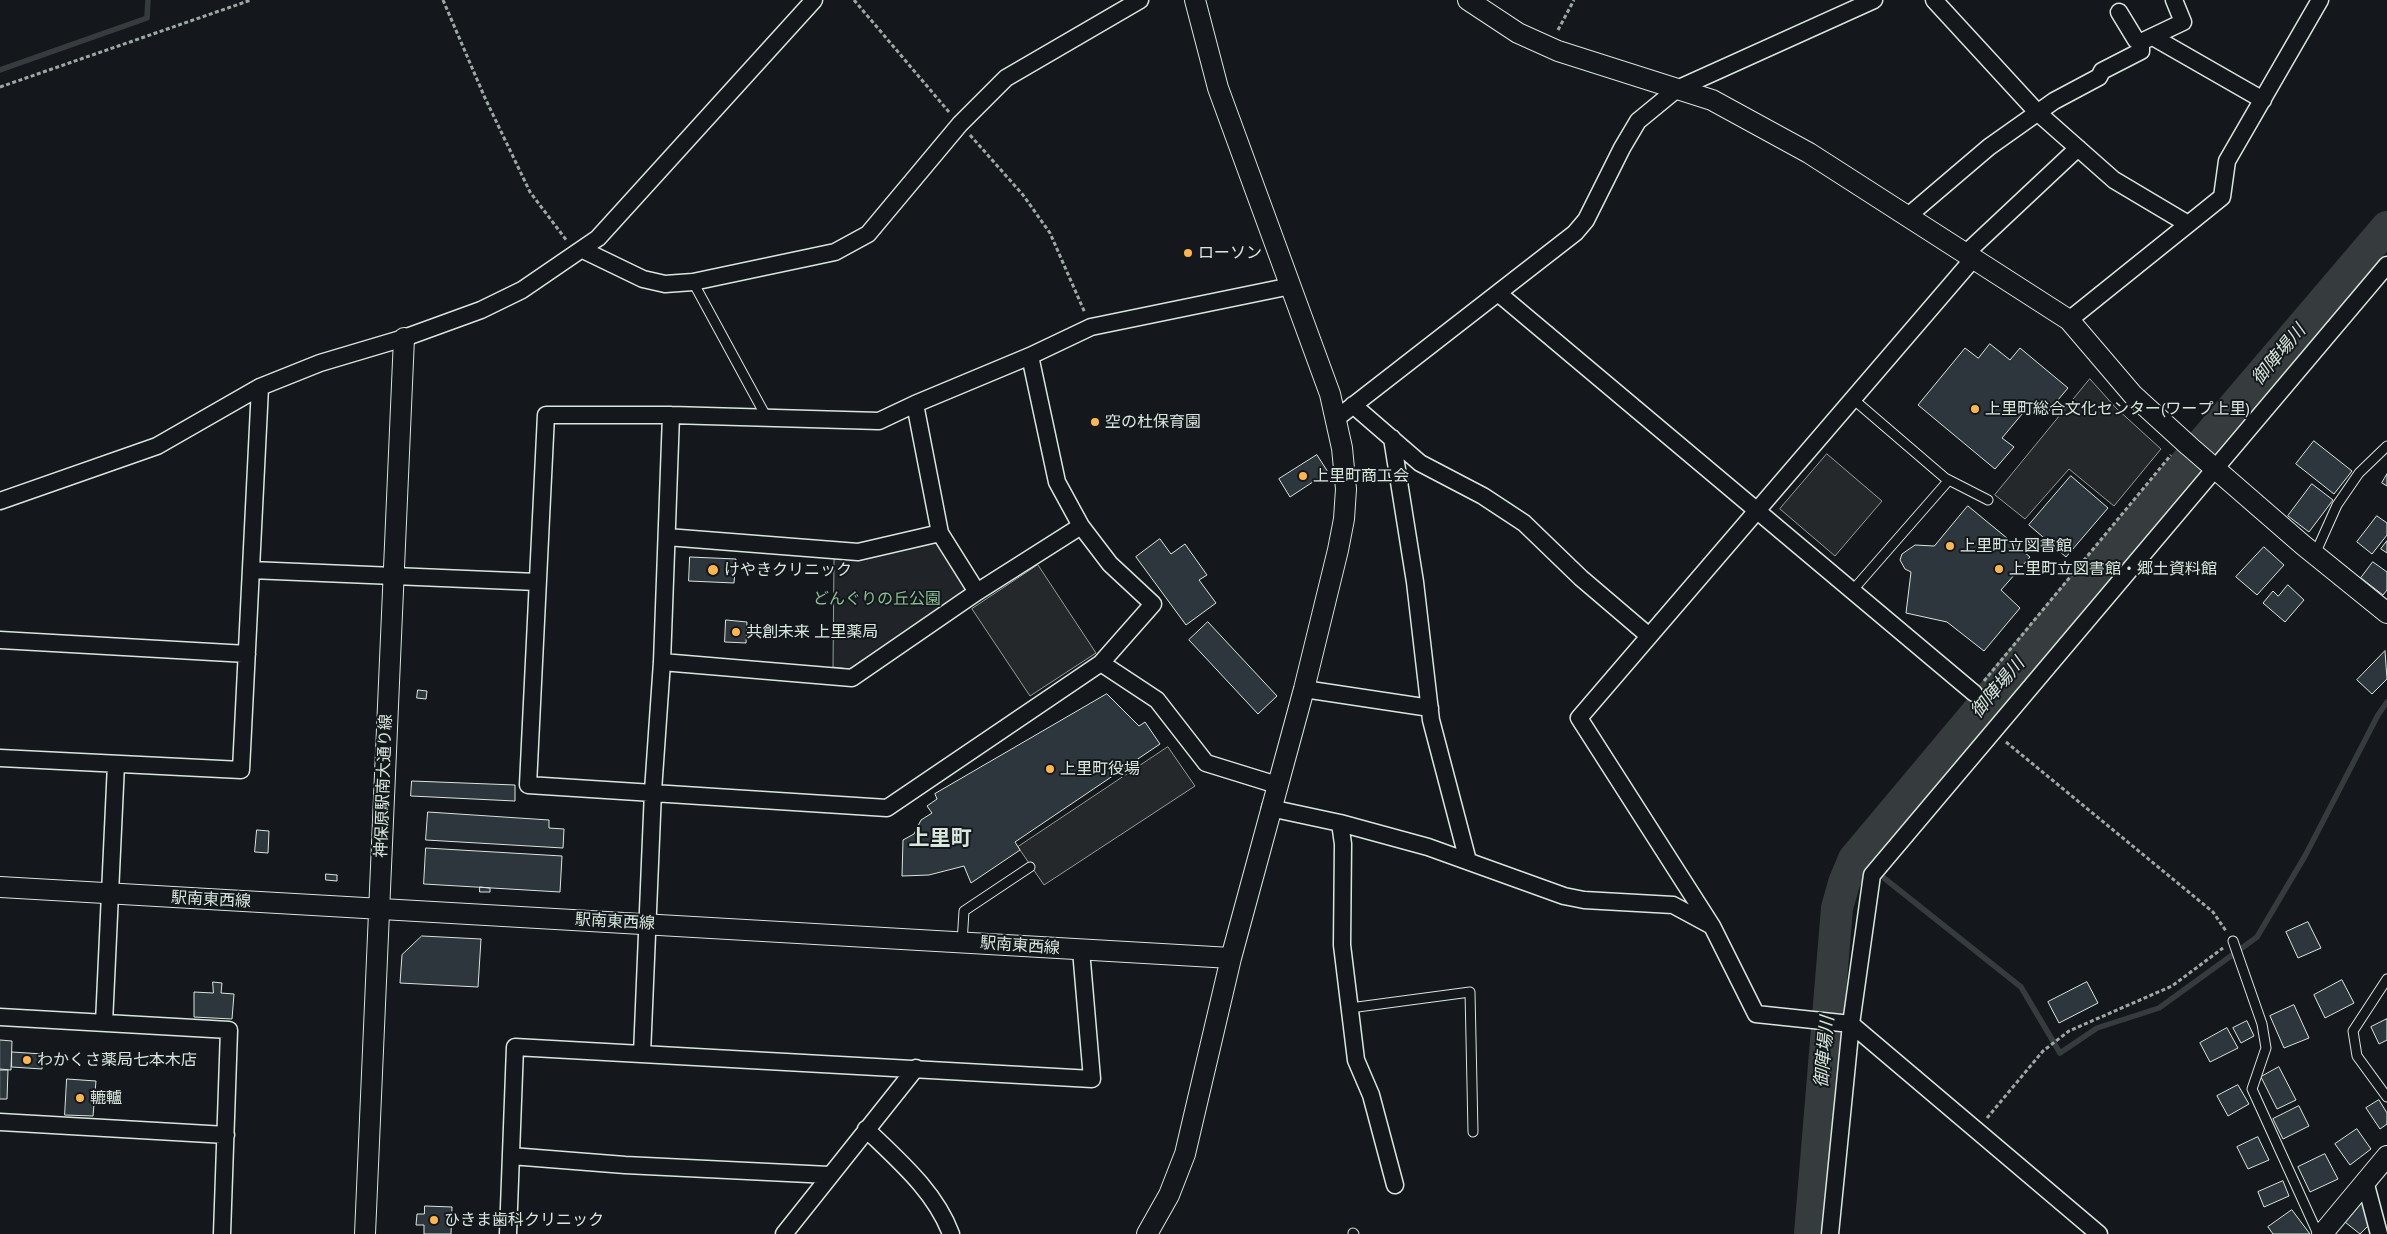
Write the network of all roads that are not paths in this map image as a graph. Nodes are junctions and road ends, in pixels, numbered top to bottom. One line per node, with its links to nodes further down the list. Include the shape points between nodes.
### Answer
1 (814, 0): 17 (street, via 611,224)
2 (1140, 0): 20 (street, via 1006,78 960,124 868,234 835,252)
3 (1195, 0): 21 (street, via 1218,88)
4 (1468, 0): 11 (street, via 1518,33 1549,47)
5 (1874, 0): 11 (street)
6 (1934, 0): 13 (street)
7 (2174, 0): 10 (street, via 2183,22)
8 (2320, 0): 12 (street)
9 (2119, 12): 10 (street, via 2136,40)
10 (2147, 39): 12 (street); 13 (street, via 2141,51)
11 (1677, 89): 15 (street, via 1712,100 1810,153); 22 (street, via 1638,121 1586,220)
12 (2263, 100): 16 (street, via 2227,161 2222,197)
13 (2037, 112): 14 (street); 15 (street, via 1988,147)
14 (2078, 148): 16 (street, via 2114,180); 18 (street)
15 (1908, 216): 18 (street)
16 (2188, 224): 23 (street)
17 (583, 250): 20 (street, via 643,279 665,284); 24 (street, via 522,290 481,310)
18 (1969, 256): 23 (street); 27 (street)
19 (2387, 265): 35 (street)
20 (693, 282): 32 (lane)
21 (1291, 286): 25 (street, via 1090,327); 31 (street)
22 (1498, 293): 29 (street); 39 (street)
23 (2068, 320): 35 (street, via 2134,395)
24 (404, 338): 26 (street, via 320,363); 45 (street, 神保原駅南大通り線)
25 (1030, 356): 28 (street); 40 (street, via 1057,482)
26 (260, 387): 37 (street, via 157,446); 44 (street)
27 (1852, 399): 36 (lane); 39 (street)
28 (915, 404): 32 (street, via 879,421); 41 (street)
29 (1353, 405): 31 (street); 33 (street)
30 (671, 415): 32 (street); 42 (street); 46 (street, via 546,415)
31 (1337, 418): 55 (street, via 1346,489 1344,519)
32 (768, 420)
33 (1392, 438): 50 (street, via 1420,462 1483,496 1524,523 1581,578); 57 (street, via 1415,582)
34 (2387, 446): 43 (lane, via 2359,473 2337,505)
35 (2215, 468): 43 (street); 79 (street, via 1872,875)
36 (1949, 480): 38 (lane); 47 (lane)
37 (0, 500)
38 (1988, 500)
39 (1756, 512): 47 (street); 50 (street)
40 (1081, 526): 48 (street); 54 (street, via 1110,564 1153,604)
41 (940, 533): 42 (street, via 858,552); 48 (street)
42 (668, 537): 53 (street)
43 (2315, 554): 49 (street)
44 (251, 570): 45 (street); 52 (street)
45 (393, 575): 46 (street); 68 (street, 神保原駅南大通り線)
46 (537, 582): 61 (street, via 528,785)
47 (1852, 591): 56 (street)
48 (977, 592): 53 (street, via 852,678)
49 (2387, 613)
50 (1649, 636): 70 (street, via 1579,718)
51 (0, 640): 52 (street)
52 (247, 654): 59 (street, via 241,770)
53 (662, 662): 61 (street)
54 (1101, 663): 60 (street, via 1157,700 1206,763); 61 (street, via 887,808)
55 (1304, 689): 57 (street); 60 (street)
56 (1974, 693)
57 (1430, 708): 64 (street)
58 (0, 758): 59 (street)
59 (116, 764): 67 (street)
60 (1277, 785): 62 (street)
61 (653, 791): 69 (street)
62 (1270, 808): 63 (street); 74 (street)
63 (1340, 822): 64 (street); 76 (street, via 1343,844 1342,945)
64 (1468, 861): 70 (street, via 1564,896 1673,905)
65 (1030, 867): 72 (lane, via 964,911)
66 (0, 887): 67 (street, 駅南東西線)
67 (110, 894): 68 (street, 駅南東西線); 78 (street)
68 (379, 909): 69 (street, 駅南東西線); 93 (street, 神保原駅南大通り線)
69 (648, 924): 72 (street, 駅南東西線); 80 (street)
70 (1712, 926): 79 (street, via 1756,1014)
71 (2233, 941): 100 (lane, via 2262,1024 2266,1048 2252,1089)
72 (962, 942): 73 (street, 駅南東西線)
73 (1081, 950): 74 (street, 駅南東西線); 81 (street, via 1092,1079)
74 (1231, 958): 97 (street, via 1186,1154 1169,1195)
75 (2387, 979): 82 (lane, via 2353,1031 2358,1056)
76 (1350, 1008): 85 (lane, via 1470,992); 91 (street, via 1356,1060 1371,1095)
77 (0, 1017): 78 (street)
78 (104, 1023): 86 (street, via 229,1030)
79 (1847, 1024): 98 (street); 99 (street)
80 (642, 1054): 81 (street); 87 (street, via 515,1047)
81 (916, 1068): 84 (street)
82 (2387, 1097)
83 (0, 1122): 86 (street)
84 (866, 1129): 89 (street); 96 (street, via 918,1180 946,1221)
85 (1473, 1132)
86 (226, 1135): 92 (street)
87 (511, 1156): 89 (street); 94 (street)
88 (2387, 1156): 90 (street)
89 (829, 1175): 95 (street)
90 (2365, 1181): 100 (street); 101 (street)
91 (1394, 1185)
92 (222, 1234)
93 (365, 1234)
94 (508, 1234)
95 (784, 1234)
96 (951, 1234)
97 (1147, 1234)
98 (1830, 1234)
99 (2099, 1234)
100 (2320, 1234)
101 (2379, 1234)

